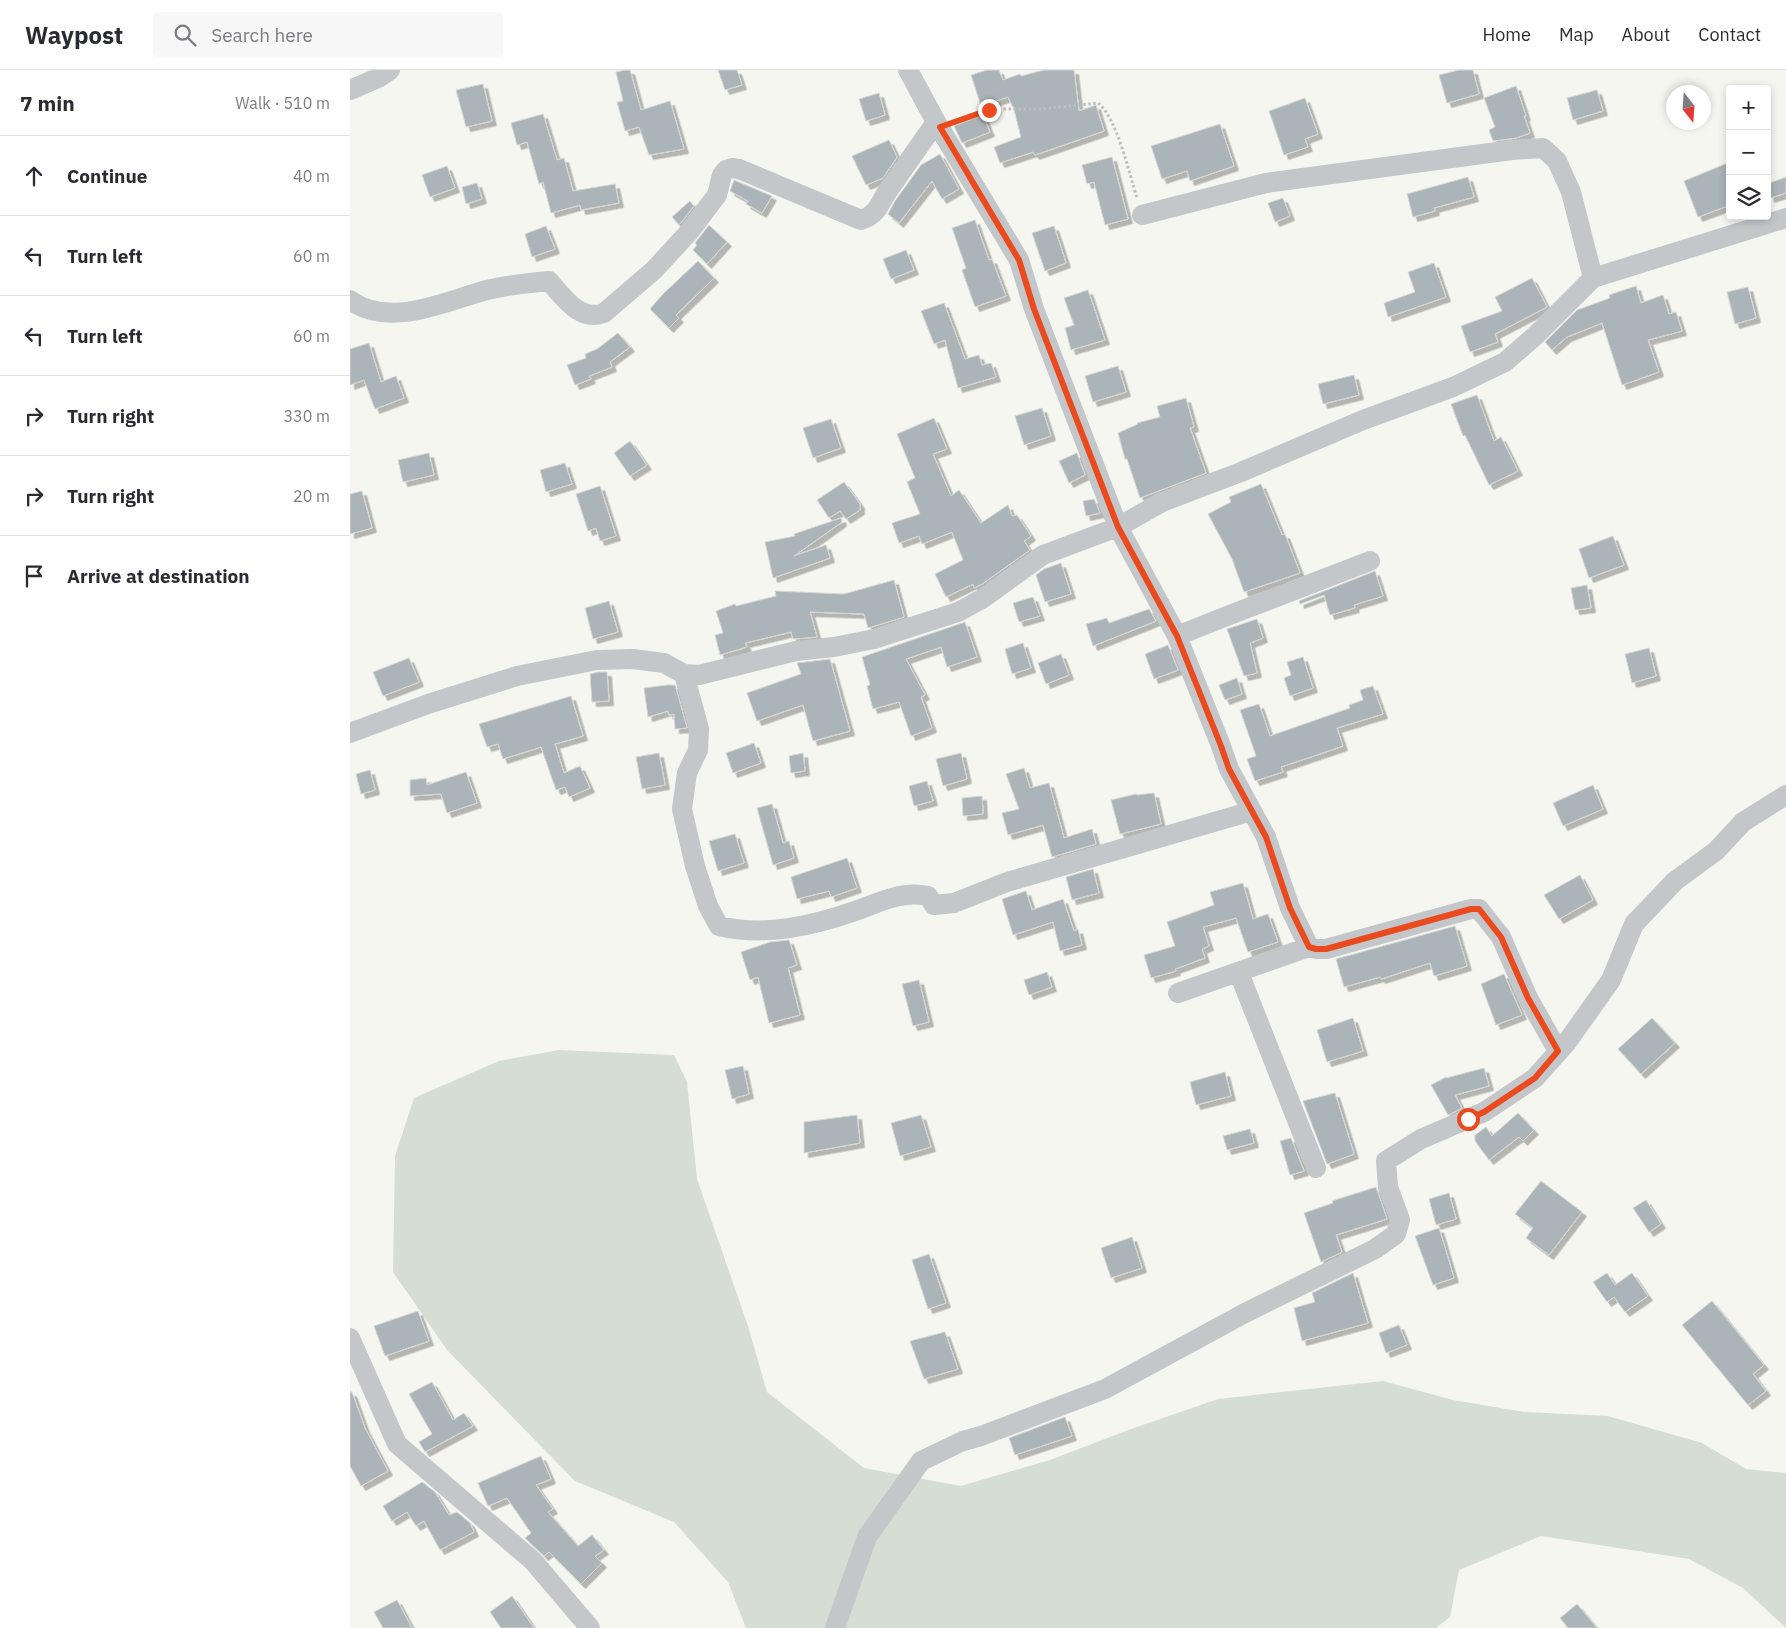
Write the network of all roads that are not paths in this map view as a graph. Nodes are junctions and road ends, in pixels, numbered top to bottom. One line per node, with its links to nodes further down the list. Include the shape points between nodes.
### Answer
1 (390, 70): 3 (street)
2 (908, 70): 4 (street)
3 (350, 90)
4 (938, 125): 8 (street, via 885,195 879,208 861,220 739,170 726,170 717,195 689,232 654,270 604,313 595,316 576,310 549,282 488,290 426,308 387,314 358,306); 9 (street, via 1019,260 1034,309)
5 (1142, 215): 7 (street, via 1266,183 1543,148 1557,161 1571,192)
6 (1786, 218): 7 (street)
7 (1593, 278): 9 (street, via 1536,336 1505,362 1452,387 1362,420 1162,502)
8 (350, 300)
9 (1118, 527): 11 (street); 12 (street, via 1043,555 982,599 958,612 874,639 796,651 699,675)
10 (1370, 561): 11 (street)
11 (1177, 636): 15 (street, via 1229,769)
12 (684, 674): 13 (street, via 664,664 633,658 596,660 517,676); 15 (street, via 699,729 698,750 686,773 682,809 708,906 720,926 731,929 801,927 914,893 928,896 934,905 954,903 1007,882)
13 (350, 732)
14 (1786, 795): 19 (street, via 1743,822 1716,851 1675,881 1634,924 1611,980)
15 (1252, 811): 16 (street, via 1266,837 1290,908)
16 (1309, 947): 17 (street); 19 (street, via 1326,949 1457,912 1479,909 1501,937 1528,998)
17 (1239, 973): 18 (street); 20 (street)
18 (1178, 993)
19 (1558, 1051): 23 (street, via 1535,1078 1484,1112 1421,1139 1386,1161 1388,1187 1400,1220 1396,1234 1375,1249 1245,1313 1105,1389 963,1440 920,1462 867,1537)
20 (1316, 1168)
21 (350, 1338): 22 (street, via 397,1444 533,1561)
22 (590, 1628)
23 (835, 1628)

